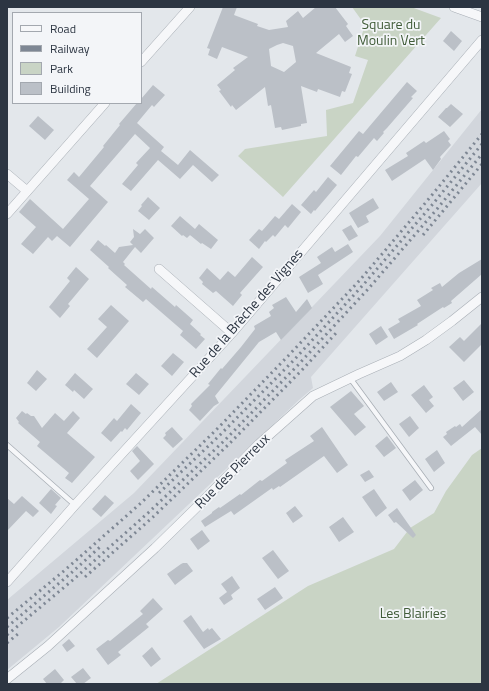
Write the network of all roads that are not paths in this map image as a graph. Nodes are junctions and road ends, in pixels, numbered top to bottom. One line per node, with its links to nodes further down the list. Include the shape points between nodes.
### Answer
1 (190, 7): 5 (street)
2 (454, 7): 3 (street)
3 (482, 17)
4 (482, 40): 12 (street, Rue de la Brèche des Vignes)
5 (142, 61)
6 (104, 104): 8 (street)
7 (7, 174): 8 (street)
8 (27, 191): 9 (street)
9 (7, 214)
10 (159, 269): 12 (street)
11 (482, 297): 13 (street, Rue des Pierreux, via 426,340 400,356)
12 (232, 333): 16 (street, Rue de la Brèche des Vignes)
13 (350, 378): 15 (lane); 18 (street, Rue des Pierreux, via 313,396 259,444 144,558 48,646)
14 (7, 445): 16 (lane)
15 (431, 488)
16 (75, 505): 17 (street, Rue de la Brèche des Vignes)
17 (7, 582)
18 (7, 679)

